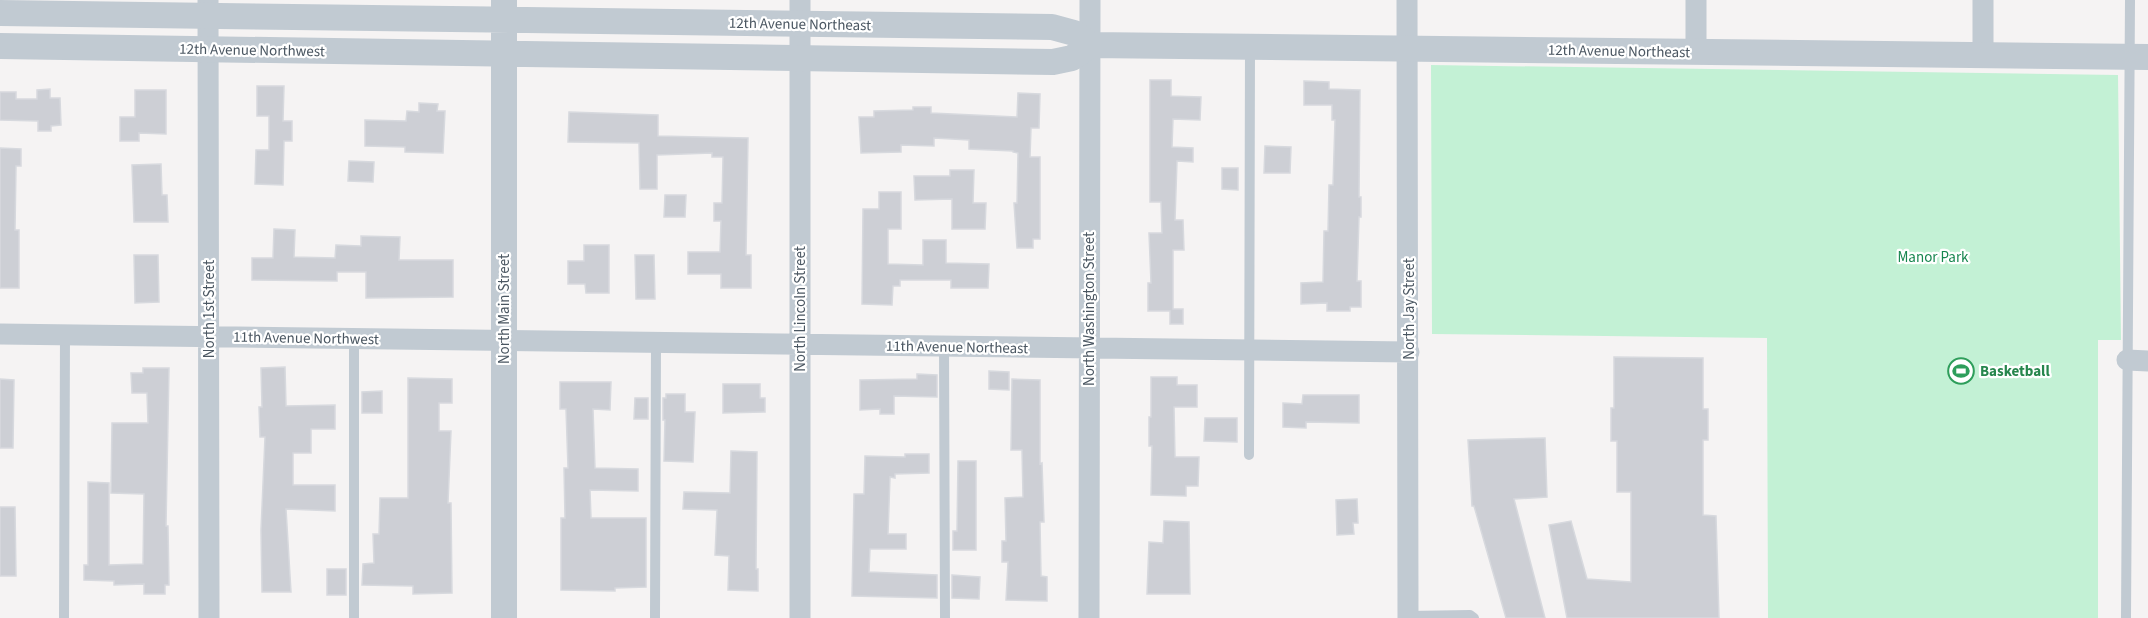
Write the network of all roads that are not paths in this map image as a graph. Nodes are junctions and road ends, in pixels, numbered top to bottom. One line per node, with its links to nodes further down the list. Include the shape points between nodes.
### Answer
1 (1090, 0): 10 (street, North Washington Street)
2 (1407, 0): 13 (street, North Jay Street)
3 (1696, 0): 15 (street)
4 (1983, 0): 17 (street)
5 (2130, 0): 18 (lane)
6 (208, 7): 7 (street); 9 (street); 14 (street, North 1st Street)
7 (504, 10): 8 (street, 12th Avenue Northeast); 16 (street, North Main Street)
8 (800, 12): 10 (street, 12th Avenue Northeast, via 1052,27 1074,33); 19 (street, North Lincoln Street)
9 (0, 13)
10 (1090, 45): 12 (street, 12th Avenue Northeast); 19 (street, via 1072,58 1053,62); 28 (street, North Washington Street)
11 (0, 46): 14 (street, 12th Avenue Northwest)
12 (1250, 46): 13 (street, 12th Avenue Northeast); 29 (lane)
13 (1407, 47): 15 (street, 12th Avenue Northeast); 30 (street, North Jay Street)
14 (208, 50): 16 (street, 12th Avenue Northwest); 22 (street, North 1st Street)
15 (1696, 52): 17 (street, 12th Avenue Northeast)
16 (504, 54): 19 (street); 24 (street, North Main Street)
17 (1983, 55): 18 (street, 12th Avenue Northeast)
18 (2139, 56): 31 (lane)
19 (800, 58): 26 (street, North Lincoln Street)
20 (0, 334): 21 (street, 11th Avenue Northwest)
21 (65, 335): 22 (street, 11th Avenue Northwest); 34 (lane)
22 (209, 336): 23 (street, 11th Avenue Northwest); 35 (street, North 1st Street)
23 (354, 339): 24 (street, 11th Avenue Northwest); 36 (lane)
24 (504, 340): 25 (street, 11th Avenue Northeast); 37 (street, North Main Street)
25 (656, 343): 26 (street, 11th Avenue Northeast); 38 (lane)
26 (800, 345): 27 (street, 11th Avenue Northeast); 39 (street, North Lincoln Street)
27 (944, 347): 28 (street, 11th Avenue Northeast); 40 (lane)
28 (1089, 348): 29 (street, 11th Avenue Northeast); 41 (street, North Washington Street)
29 (1249, 351): 30 (street, 11th Avenue Northeast); 32 (lane)
30 (1409, 352): 33 (street, North Jay Street)
31 (2138, 361): 43 (lane)
32 (1249, 455)
33 (1408, 617): 42 (lane)
34 (64, 618)
35 (209, 618)
36 (354, 618)
37 (504, 618)
38 (655, 618)
39 (800, 618)
40 (945, 618)
41 (1089, 618)
42 (1474, 618)
43 (2126, 618)

